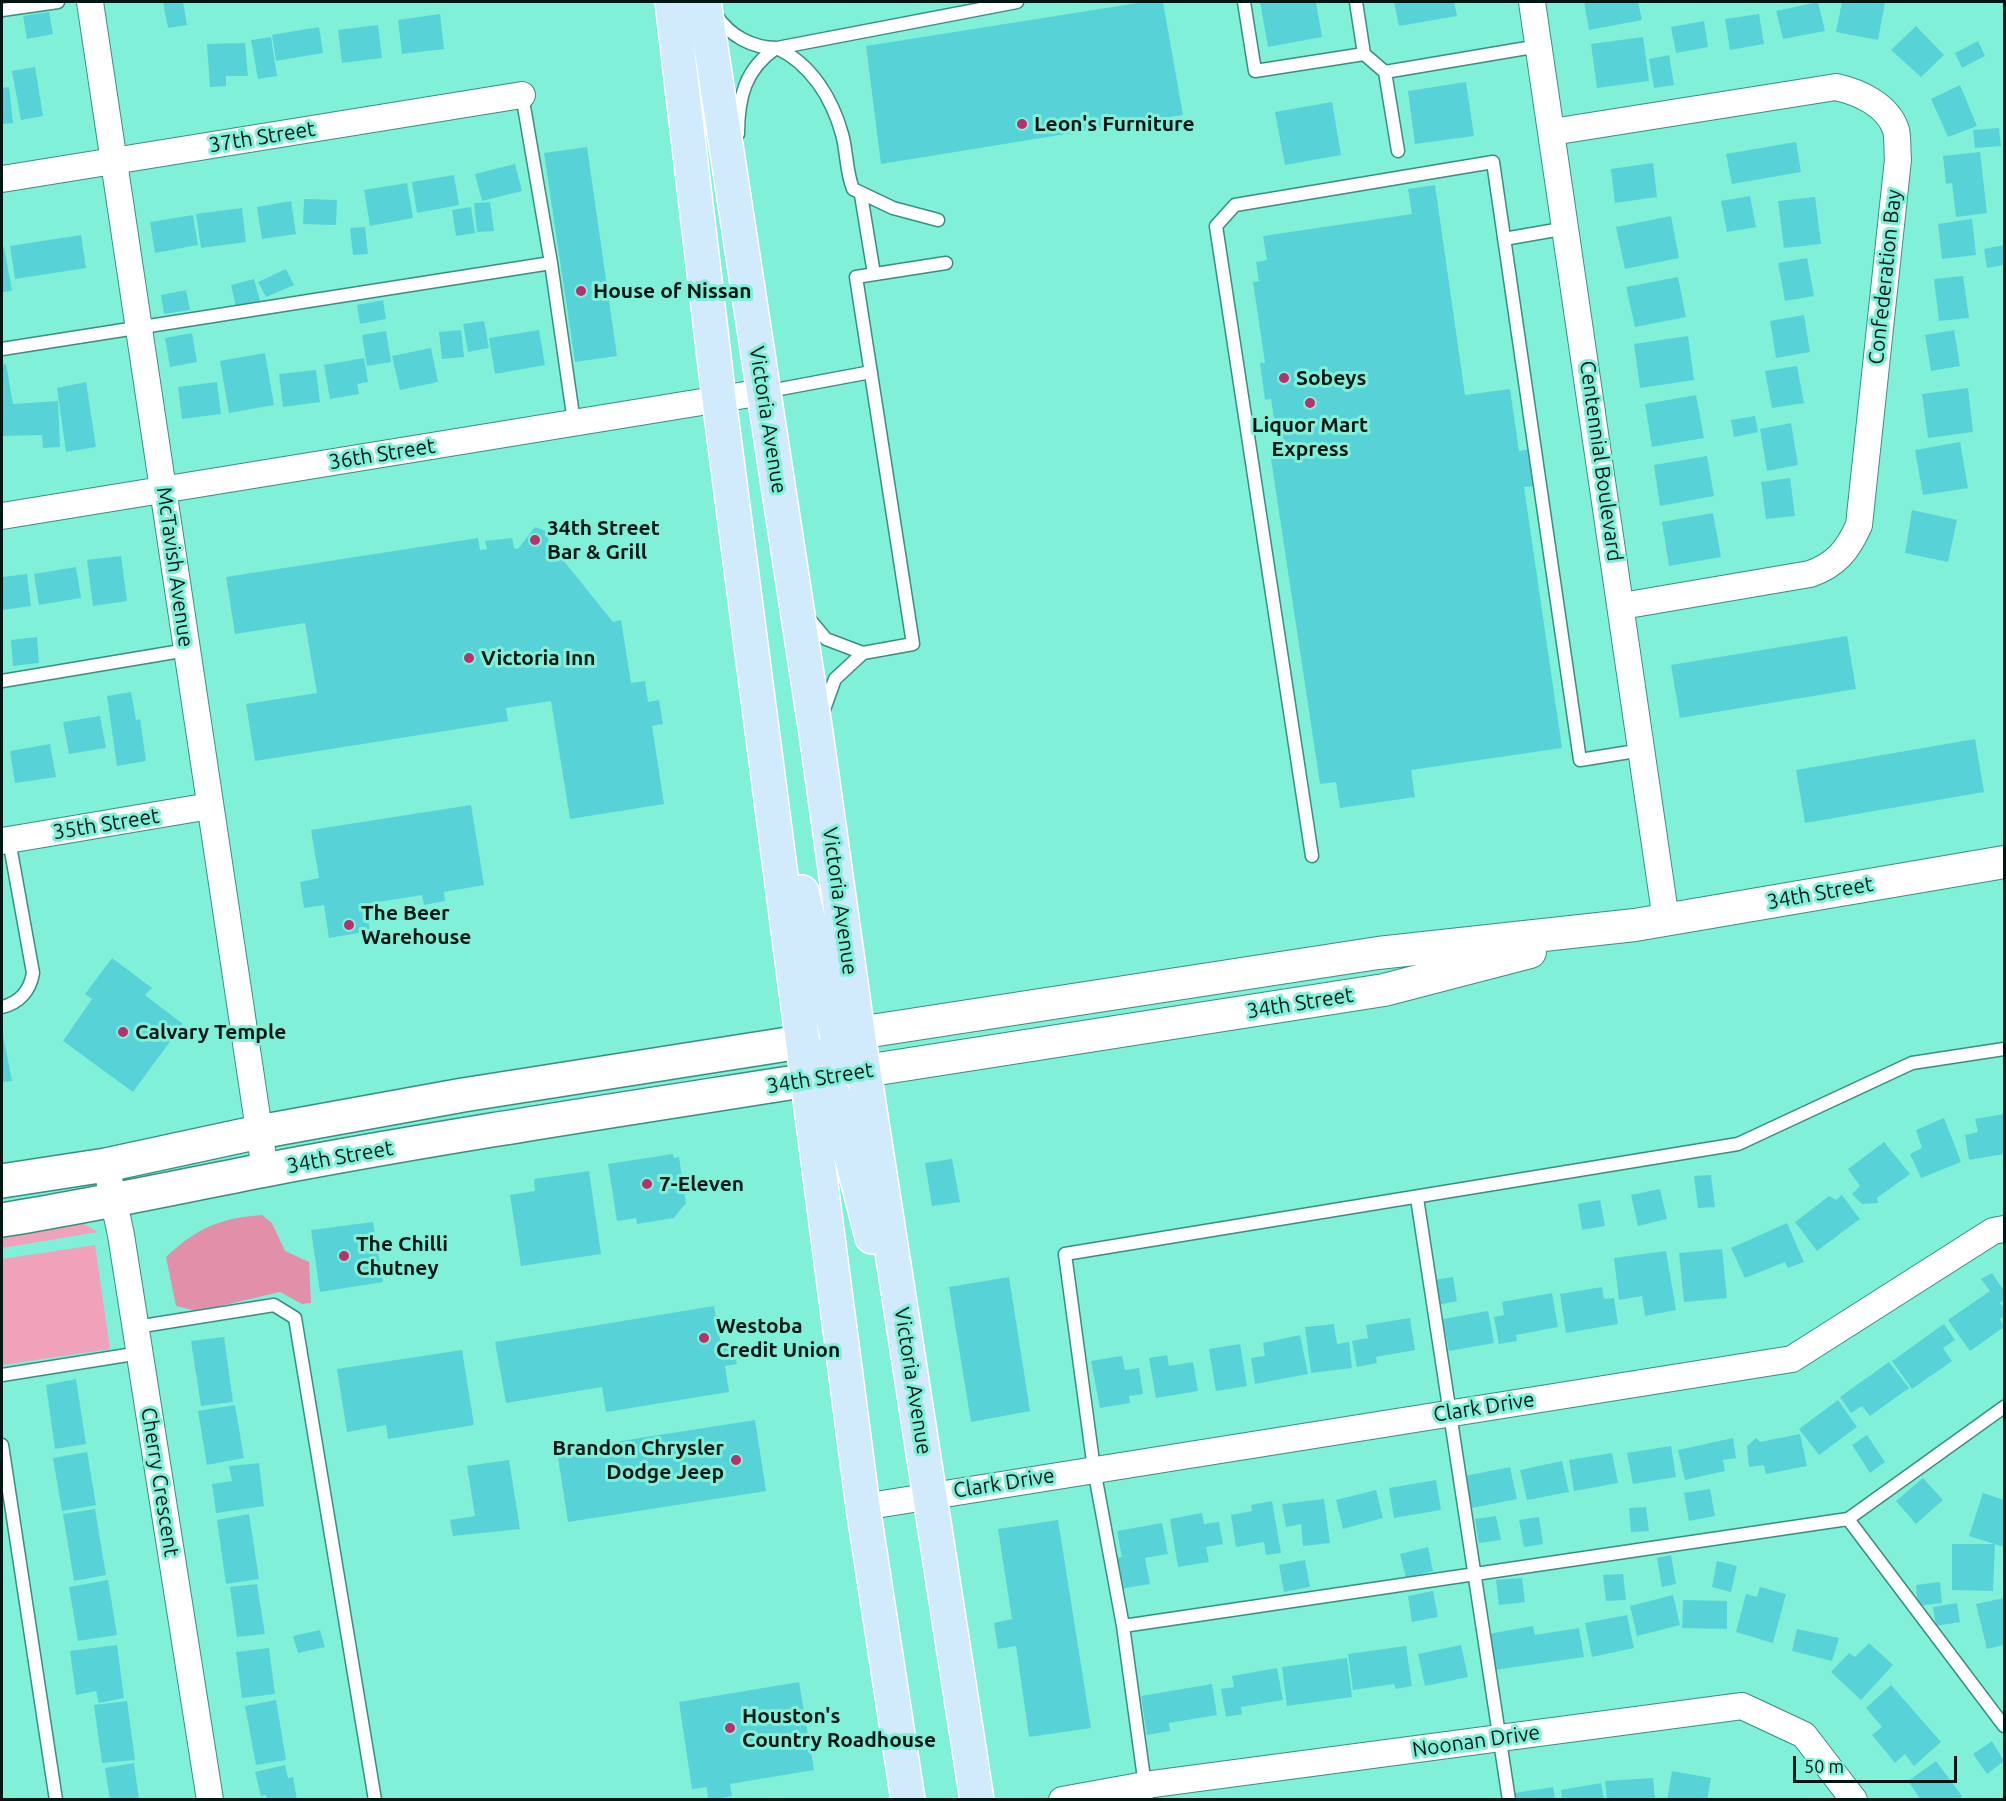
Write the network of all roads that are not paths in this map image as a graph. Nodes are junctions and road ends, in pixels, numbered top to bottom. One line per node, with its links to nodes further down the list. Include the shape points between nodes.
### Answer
1 (58, 2): 10 (lane)
2 (90, 2): 18 (street, McTavish Avenue)
3 (672, 2): 32 (main road, Victoria Avenue)
4 (704, 2): 23 (main road, Victoria Avenue)
5 (709, 2): 12 (lane, via 724,26 738,37 757,46)
6 (1017, 2): 12 (lane)
7 (1244, 2): 13 (lane, via 1255,71)
8 (1356, 2): 13 (lane)
9 (1532, 2): 11 (street, Centennial Boulevard)
10 (2, 10)
11 (1539, 46): 14 (lane); 16 (street, Centennial Boulevard)
12 (777, 48): 20 (lane, via 793,55 808,69 835,112 850,183); 23 (lane, via 763,57 742,89 738,122)
13 (1364, 54): 14 (lane)
14 (1385, 72): 17 (lane)
15 (522, 95): 18 (street, 37th Street); 25 (lane)
16 (1552, 132): 22 (street, Centennial Boulevard); 37 (street, Confederation Bay, via 1836,87 1859,91 1887,115 1896,130 1898,159 1859,525 1851,543 1826,568 1810,574)
17 (1398, 151)
18 (114, 161): 19 (street, 37th Street); 28 (street, McTavish Avenue)
19 (2, 179)
20 (861, 195): 21 (lane); 27 (lane)
21 (938, 220)
22 (1567, 228): 24 (lane); 37 (street, Centennial Boulevard)
23 (740, 234): 31 (main road, Victoria Avenue)
24 (1504, 239): 43 (lane, via 1580,760); 46 (lane, via 1493,162 1235,205 1216,226)
25 (551, 263): 28 (lane); 33 (lane)
26 (946, 263): 27 (lane)
27 (874, 274): 30 (lane, via 856,277)
28 (139, 326): 29 (lane); 34 (street, McTavish Avenue)
29 (2, 349)
30 (871, 372): 31 (lane); 39 (lane, via 913,644)
31 (763, 392): 32 (street, 36th Street); 36 (main road, Victoria Avenue)
32 (719, 399): 33 (street, 36th Street); 41 (main road, Victoria Avenue)
33 (574, 422): 34 (street, 36th Street)
34 (163, 490): 35 (street, 36th Street); 38 (street, McTavish Avenue)
35 (2, 516)
36 (796, 602): 39 (lane, via 825,639); 42 (main road, Victoria Avenue)
37 (1622, 606): 43 (street, Centennial Boulevard)
38 (187, 650): 40 (lane); 44 (street, McTavish Avenue)
39 (863, 653): 42 (lane, via 834,679)
40 (2, 681)
41 (763, 733): 53 (main road); 54 (main road, Victoria Avenue)
42 (816, 733): 53 (main road, Victoria Avenue)
43 (1642, 750): 48 (street, Centennial Boulevard)
44 (210, 806): 45 (street, 35th Street); 59 (street, McTavish Avenue)
45 (5, 840): 52 (lane, via 33,973 26,993)
46 (1312, 856)
47 (2004, 862): 48 (street, 34th Street)
48 (1666, 921): 49 (street, 34th Street)
49 (1635, 925): 50 (street, 34th Street); 51 (street, 34th Street, via 1384,990)
50 (1330, 960): 51 (street); 53 (street, 34th Street)
51 (1336, 997): 56 (street, 34th Street)
52 (2, 1007)
53 (848, 1034): 54 (main road, 34th Street); 56 (main road, Victoria Avenue)
54 (803, 1040): 57 (main road, Victoria Avenue); 58 (main road, 34th Street)
55 (2004, 1050): 64 (lane, via 1912,1063 1738,1144)
56 (865, 1071): 57 (main road, 34th Street); 71 (main road, Victoria Avenue)
57 (818, 1078): 60 (main road, 34th Street); 71 (main road, via 837,1102); 77 (main road, Victoria Avenue)
58 (463, 1095): 59 (main road, 34th Street); 60 (main road)
59 (259, 1132): 61 (main road, 34th Street); 62 (street, McTavish Avenue)
60 (469, 1134): 62 (main road, 34th Street)
61 (106, 1165): 63 (main road, 34th Street); 65 (street, Cherry Crescent)
62 (265, 1170): 65 (main road, 34th Street)
63 (2, 1181)
64 (1417, 1198): 73 (lane); 75 (lane, via 1065,1254)
65 (113, 1202): 66 (main road, 34th Street); 68 (street, Cherry Crescent)
66 (2, 1220)
67 (2004, 1229): 73 (street, Clark Drive, via 1993,1231 1792,1359)
68 (136, 1327): 69 (street, Cherry Crescent); 86 (lane, via 274,1305 295,1318)
69 (140, 1353): 70 (lane); 85 (street, Cherry Crescent)
70 (2, 1375)
71 (915, 1399): 76 (main road, Victoria Avenue)
72 (2004, 1407): 78 (lane)
73 (1450, 1413): 75 (street, Clark Drive); 79 (lane)
74 (2, 1445): 84 (lane)
75 (1094, 1469): 76 (street, Clark Drive); 80 (lane)
76 (930, 1495): 77 (street, Clark Drive); 88 (main road, Victoria Avenue)
77 (863, 1507): 87 (main road, Victoria Avenue)
78 (1848, 1519): 79 (lane); 81 (lane)
79 (1474, 1575): 80 (lane); 82 (lane)
80 (1123, 1626): 83 (lane)
81 (2004, 1725)
82 (1500, 1738): 83 (street, Noonan Drive); 90 (lane); 91 (street, Noonan Drive, via 1742,1706 1804,1735)
83 (1146, 1792): 89 (street, Noonan Drive)
84 (56, 1800)
85 (210, 1800)
86 (375, 1800)
87 (908, 1800)
88 (977, 1800)
89 (1062, 1800)
90 (1509, 1800)
91 (1854, 1800)

